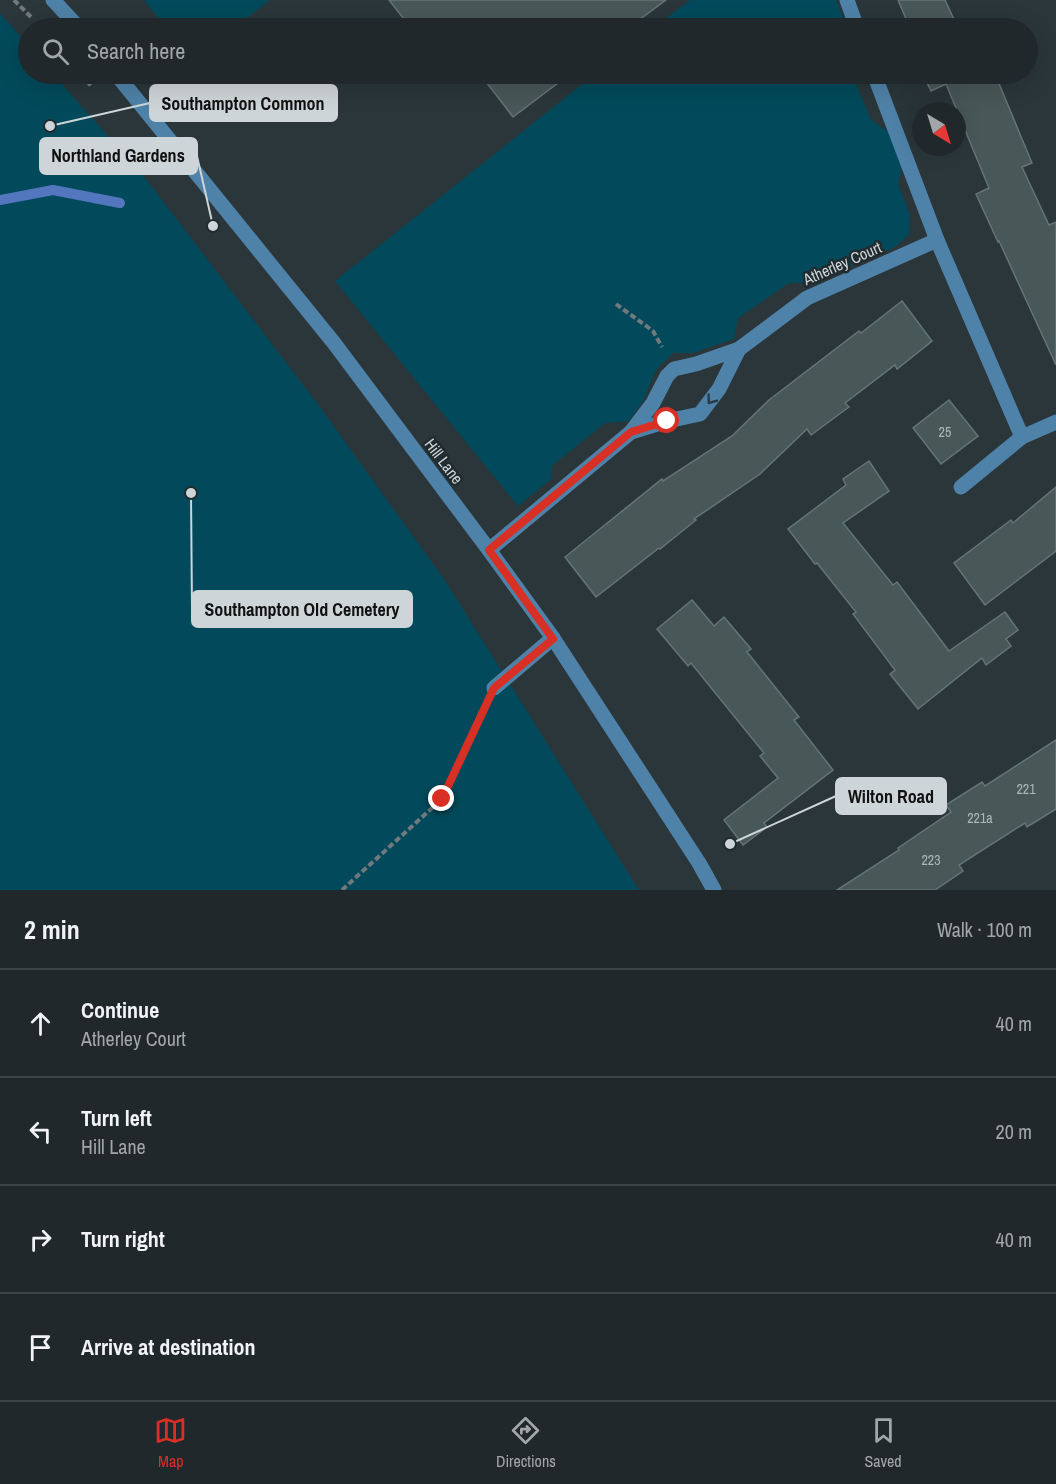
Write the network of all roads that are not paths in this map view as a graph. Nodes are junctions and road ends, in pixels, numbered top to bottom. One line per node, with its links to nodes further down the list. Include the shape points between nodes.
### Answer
1 (53, 0): 3 (street)
2 (847, 0): 4 (street)
3 (70, 18)
4 (853, 18)
5 (124, 84): 13 (street, Hill Lane, via 334,343)
6 (878, 84): 7 (street)
7 (937, 240): 8 (street, Atherley Court, via 807,298); 11 (street)
8 (739, 349): 10 (street, Atherley Court, via 674,369); 10 (street, Atherley Court, one-way to 10, via 719,389 700,414)
9 (1056, 422): 11 (street)
10 (631, 432): 13 (street, Atherley Court)
11 (1022, 437): 12 (street)
12 (961, 487)
13 (489, 550): 14 (street, Hill Lane)
14 (553, 639): 15 (street); 16 (street, Hill Lane)
15 (494, 688)
16 (714, 890)

